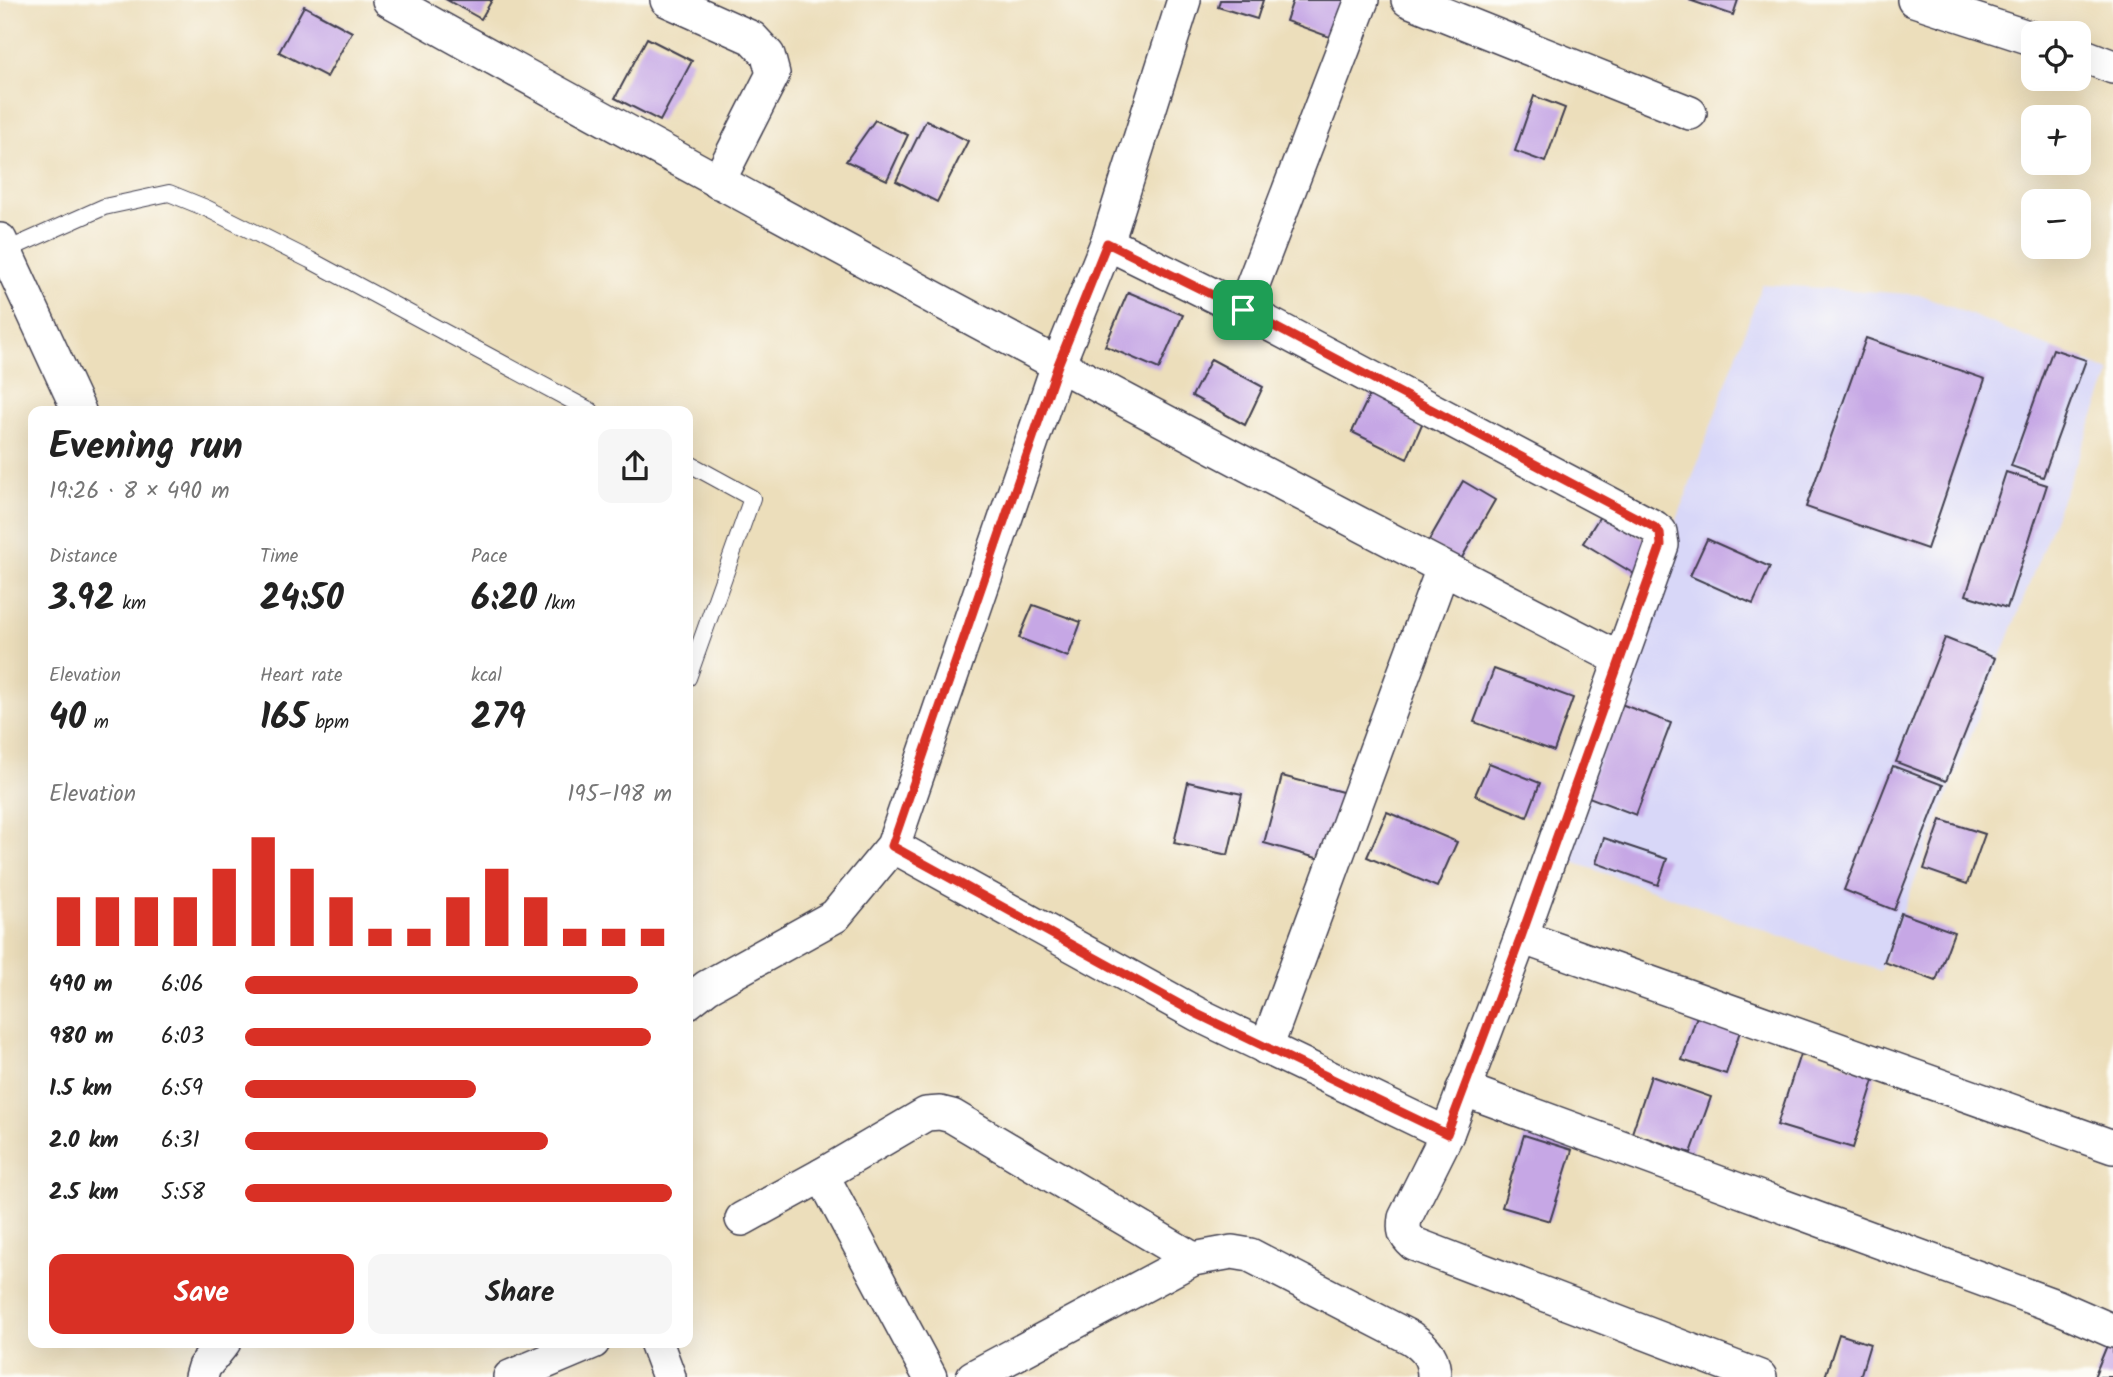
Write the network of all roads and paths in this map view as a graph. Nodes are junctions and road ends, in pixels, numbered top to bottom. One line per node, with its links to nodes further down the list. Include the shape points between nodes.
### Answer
1 (389, 0): 11 (street)
2 (667, 0): 11 (street, via 752,37 768,55 773,74)
3 (1184, 0): 12 (street)
4 (1362, 0): 14 (street)
5 (1408, 0): 10 (street)
6 (1914, 0): 7 (street)
7 (2021, 35)
8 (2091, 59): 9 (street)
9 (2113, 67)
10 (1690, 113)
11 (718, 183): 15 (street)
12 (1107, 243): 14 (street); 15 (street)
13 (3, 245): 16 (street); 17 (lane, via 104,207 169,193 310,260)
14 (1243, 310): 20 (street, via 1654,527 1661,545)
15 (1058, 365): 19 (street); 22 (street)
16 (77, 406)
17 (567, 406)
18 (693, 466): 21 (lane, via 752,498)
19 (1443, 568): 20 (street); 25 (street)
20 (1620, 659): 23 (street)
21 (693, 664)
22 (892, 846): 24 (street, via 835,916); 25 (street)
23 (1521, 937): 26 (street); 28 (street)
24 (693, 998)
25 (1266, 1048): 27 (street)
26 (1463, 1090): 27 (street); 32 (street)
27 (1447, 1134): 42 (street, via 1405,1218 1403,1230 1414,1244)
28 (2113, 1147)
29 (822, 1175): 30 (street); 31 (street, via 926,1114 940,1113); 39 (street)
30 (742, 1219)
31 (1193, 1259): 40 (street); 41 (street, via 1232,1252 1250,1255 1411,1338 1426,1348 1434,1363)
32 (2113, 1331)
33 (219, 1348): 36 (street)
34 (579, 1348): 37 (street)
35 (658, 1348): 38 (street)
36 (201, 1377)
37 (510, 1377)
38 (668, 1377)
39 (930, 1377)
40 (972, 1377)
41 (1434, 1377)
42 (1760, 1377)

